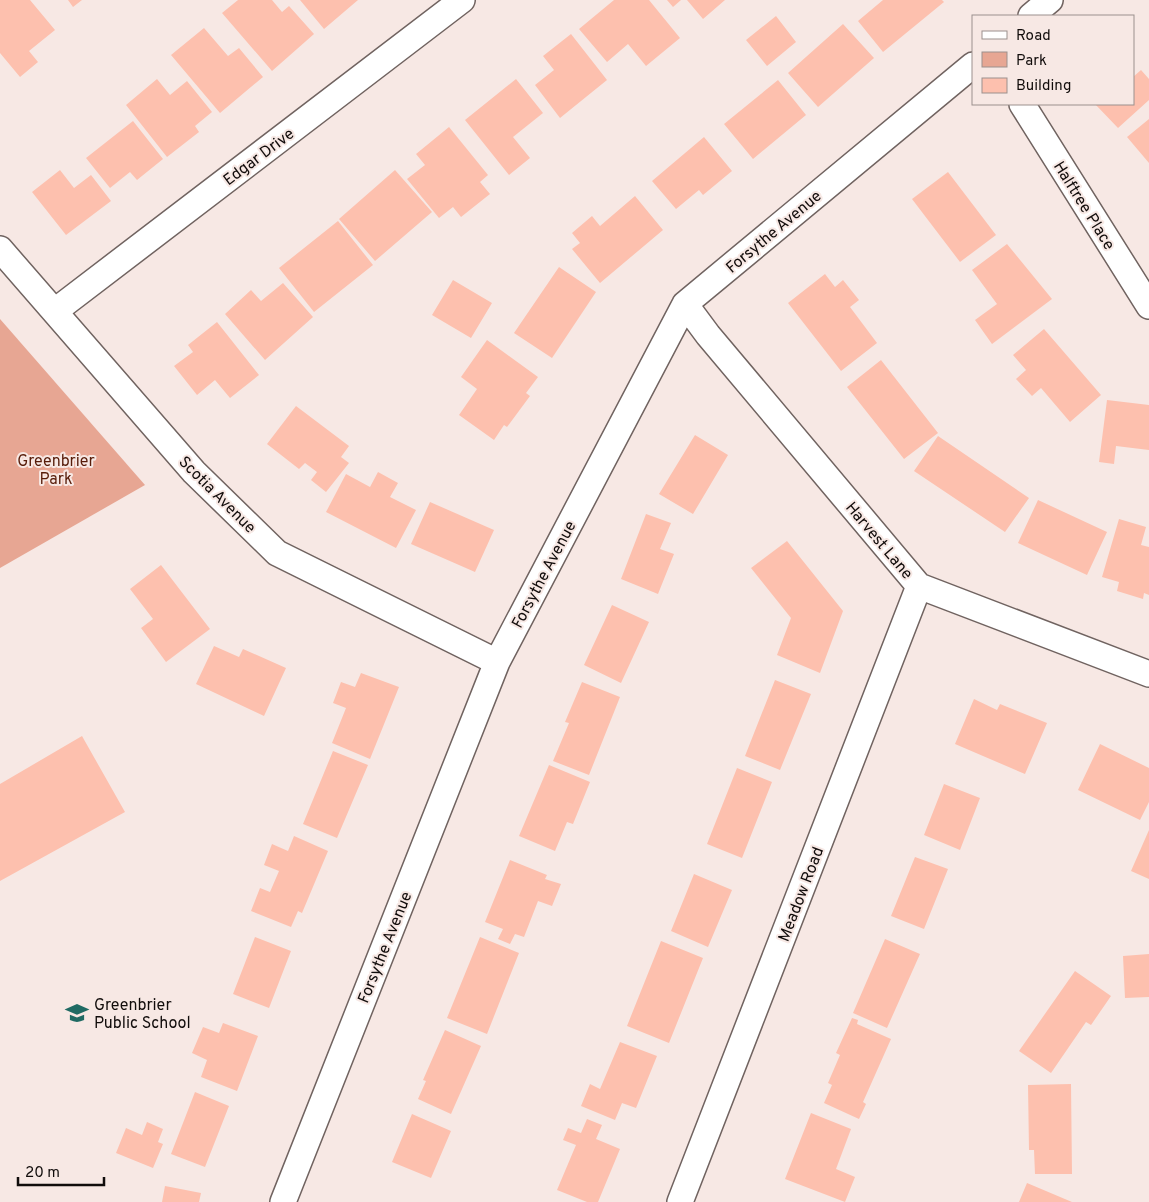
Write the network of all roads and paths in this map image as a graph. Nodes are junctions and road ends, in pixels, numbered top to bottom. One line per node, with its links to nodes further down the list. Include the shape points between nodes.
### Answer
1 (462, 0): 9 (street, Edgar Drive)
2 (1050, 0): 3 (street)
3 (1032, 15)
4 (972, 66): 7 (street, Forsythe Avenue)
5 (1023, 105): 8 (street, Halftree Place)
6 (0, 249): 9 (street, Scotia Avenue)
7 (685, 304): 10 (street, Harvest Lane); 11 (street, Forsythe Avenue)
8 (1149, 306)
9 (54, 311): 11 (street, Scotia Avenue, via 194,472 277,553)
10 (919, 586): 12 (street, Harvest Lane); 14 (street, Meadow Road)
11 (497, 662): 13 (street, Forsythe Avenue)
12 (1149, 674)
13 (283, 1202)
14 (680, 1202)

